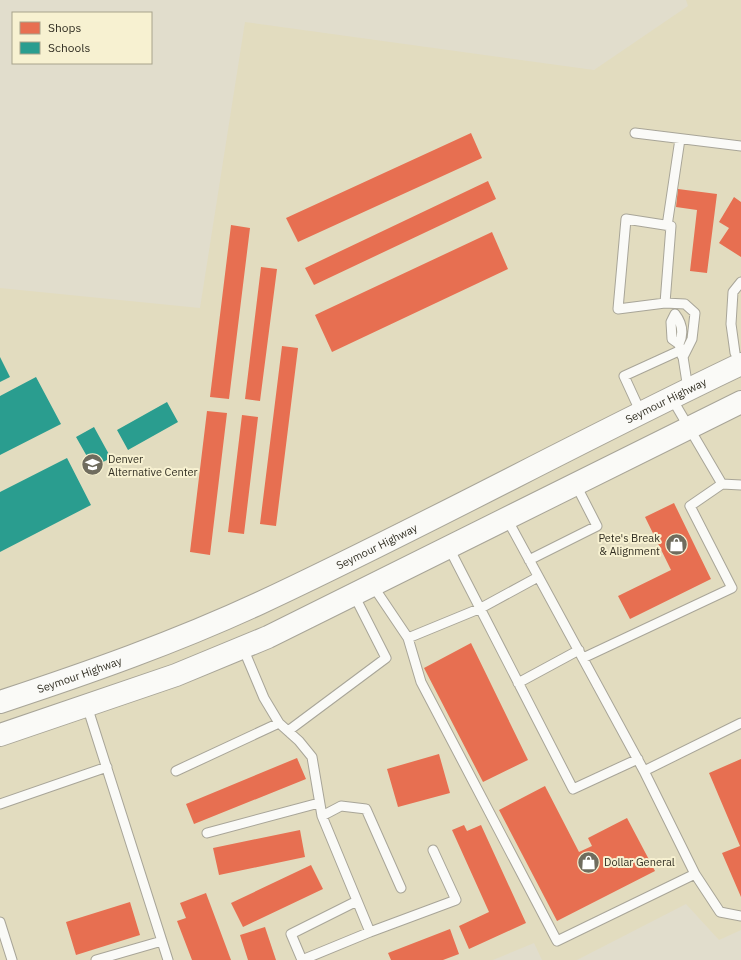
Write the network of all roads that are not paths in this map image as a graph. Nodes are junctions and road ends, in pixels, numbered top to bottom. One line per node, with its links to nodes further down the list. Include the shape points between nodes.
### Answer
1 (636, 133): 2 (lane)
2 (680, 139): 3 (lane); 4 (lane)
3 (741, 146)
4 (667, 226): 6 (lane, via 671,226); 6 (lane, via 626,219 618,309)
5 (741, 282): 9 (lane, via 733,292 731,318)
6 (665, 303): 7 (lane)
7 (675, 303): 8 (lane, via 675,314 681,321); 8 (lane, via 685,304 695,313 692,339)
8 (681, 350): 10 (lane); 12 (lane, via 624,376)
9 (739, 355): 10 (main road, Seymour Highway)
10 (687, 390): 12 (main road, Seymour Highway); 13 (lane)
11 (741, 402): 13 (main road)
12 (641, 413): 18 (main road, Seymour Highway)
13 (690, 428): 14 (lane); 15 (main road)
14 (722, 484): 16 (lane); 28 (lane, via 690,506 732,588)
15 (576, 485): 17 (main road); 20 (lane, via 597,526)
16 (741, 485)
17 (507, 519): 19 (main road); 20 (lane)
18 (393, 539): 21 (main road); 27 (main road, Seymour Highway, via 259,604)
19 (450, 548): 21 (main road); 24 (lane)
20 (530, 560): 22 (lane)
21 (410, 568): 23 (main road)
22 (538, 577): 24 (lane); 28 (lane)
23 (364, 590): 25 (lane); 26 (main road); 35 (lane, via 386,658)
24 (481, 608): 25 (lane); 30 (lane)
25 (408, 638): 46 (lane, via 421,682 557,941)
26 (243, 648): 29 (main road); 33 (lane, via 264,698)
27 (144, 652): 29 (main road); 31 (main road, Seymour Highway)
28 (581, 654): 30 (lane); 37 (lane)
29 (156, 682): 32 (main road)
30 (518, 683): 37 (lane, via 573,789)
31 (0, 702)
32 (87, 706): 36 (main road); 38 (lane)
33 (279, 723): 35 (lane); 39 (lane)
34 (741, 723): 40 (lane)
35 (288, 732): 41 (lane, via 299,740 312,757)
36 (0, 734)
37 (638, 759): 40 (lane)
38 (107, 767): 42 (lane); 52 (lane)
39 (176, 770)
40 (644, 771): 46 (lane)
41 (319, 803): 43 (lane); 44 (lane)
42 (0, 804)
43 (322, 816): 47 (lane, via 341,806 366,809); 48 (lane)
44 (207, 833)
45 (432, 850): 51 (lane, via 456,900)
46 (695, 874): 49 (lane, via 720,912)
47 (401, 888)
48 (357, 901): 51 (lane); 51 (lane, via 291,934 302,960)
49 (741, 916)
50 (0, 922): 53 (lane)
51 (370, 932)
52 (162, 941): 54 (lane); 55 (lane)
53 (12, 960)
54 (96, 960)
55 (168, 960)

